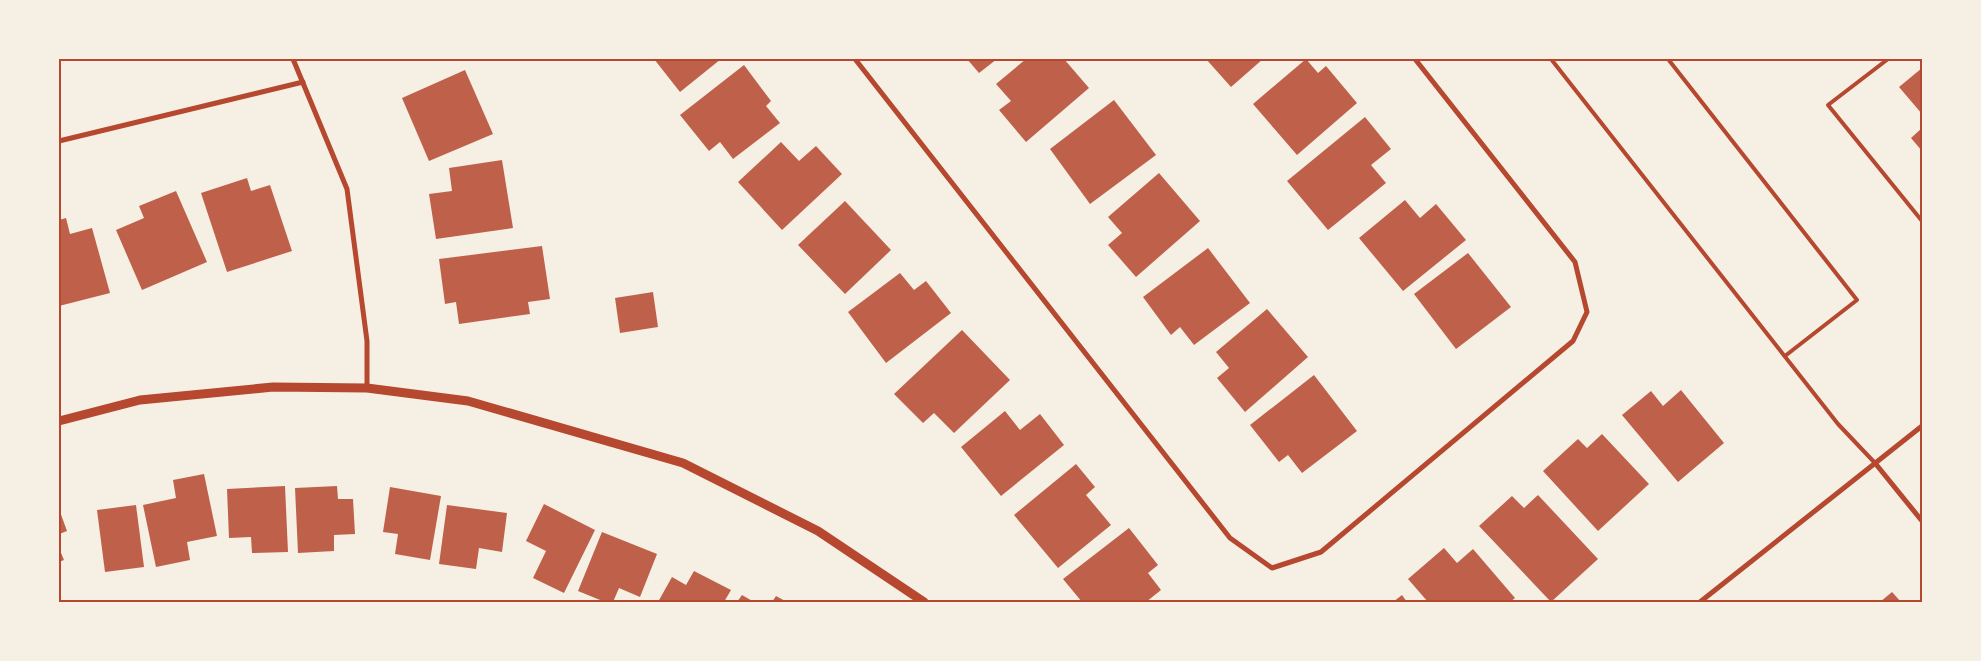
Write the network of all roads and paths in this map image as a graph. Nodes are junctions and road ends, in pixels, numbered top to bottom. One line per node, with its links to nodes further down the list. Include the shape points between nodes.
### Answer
1 (293, 59): 7 (street)
2 (855, 59): 3 (street, via 1230,538 1272,568 1321,552 1573,341 1587,312 1575,262)
3 (1415, 59)
4 (1550, 59): 10 (lane)
5 (1668, 59): 10 (lane, via 1857,300)
6 (1888, 59): 9 (lane, via 1828,104)
7 (303, 82): 8 (street); 11 (street, via 347,189 367,341)
8 (59, 141)
9 (1922, 221)
10 (1785, 356): 14 (lane, via 1838,424)
11 (367, 388): 12 (street, via 273,387 140,400); 16 (street, via 468,401 682,463 818,531)
12 (59, 421)
13 (1922, 426): 14 (street)
14 (1875, 462): 15 (street); 17 (street)
15 (1922, 521)
16 (924, 602)
17 (1700, 602)

